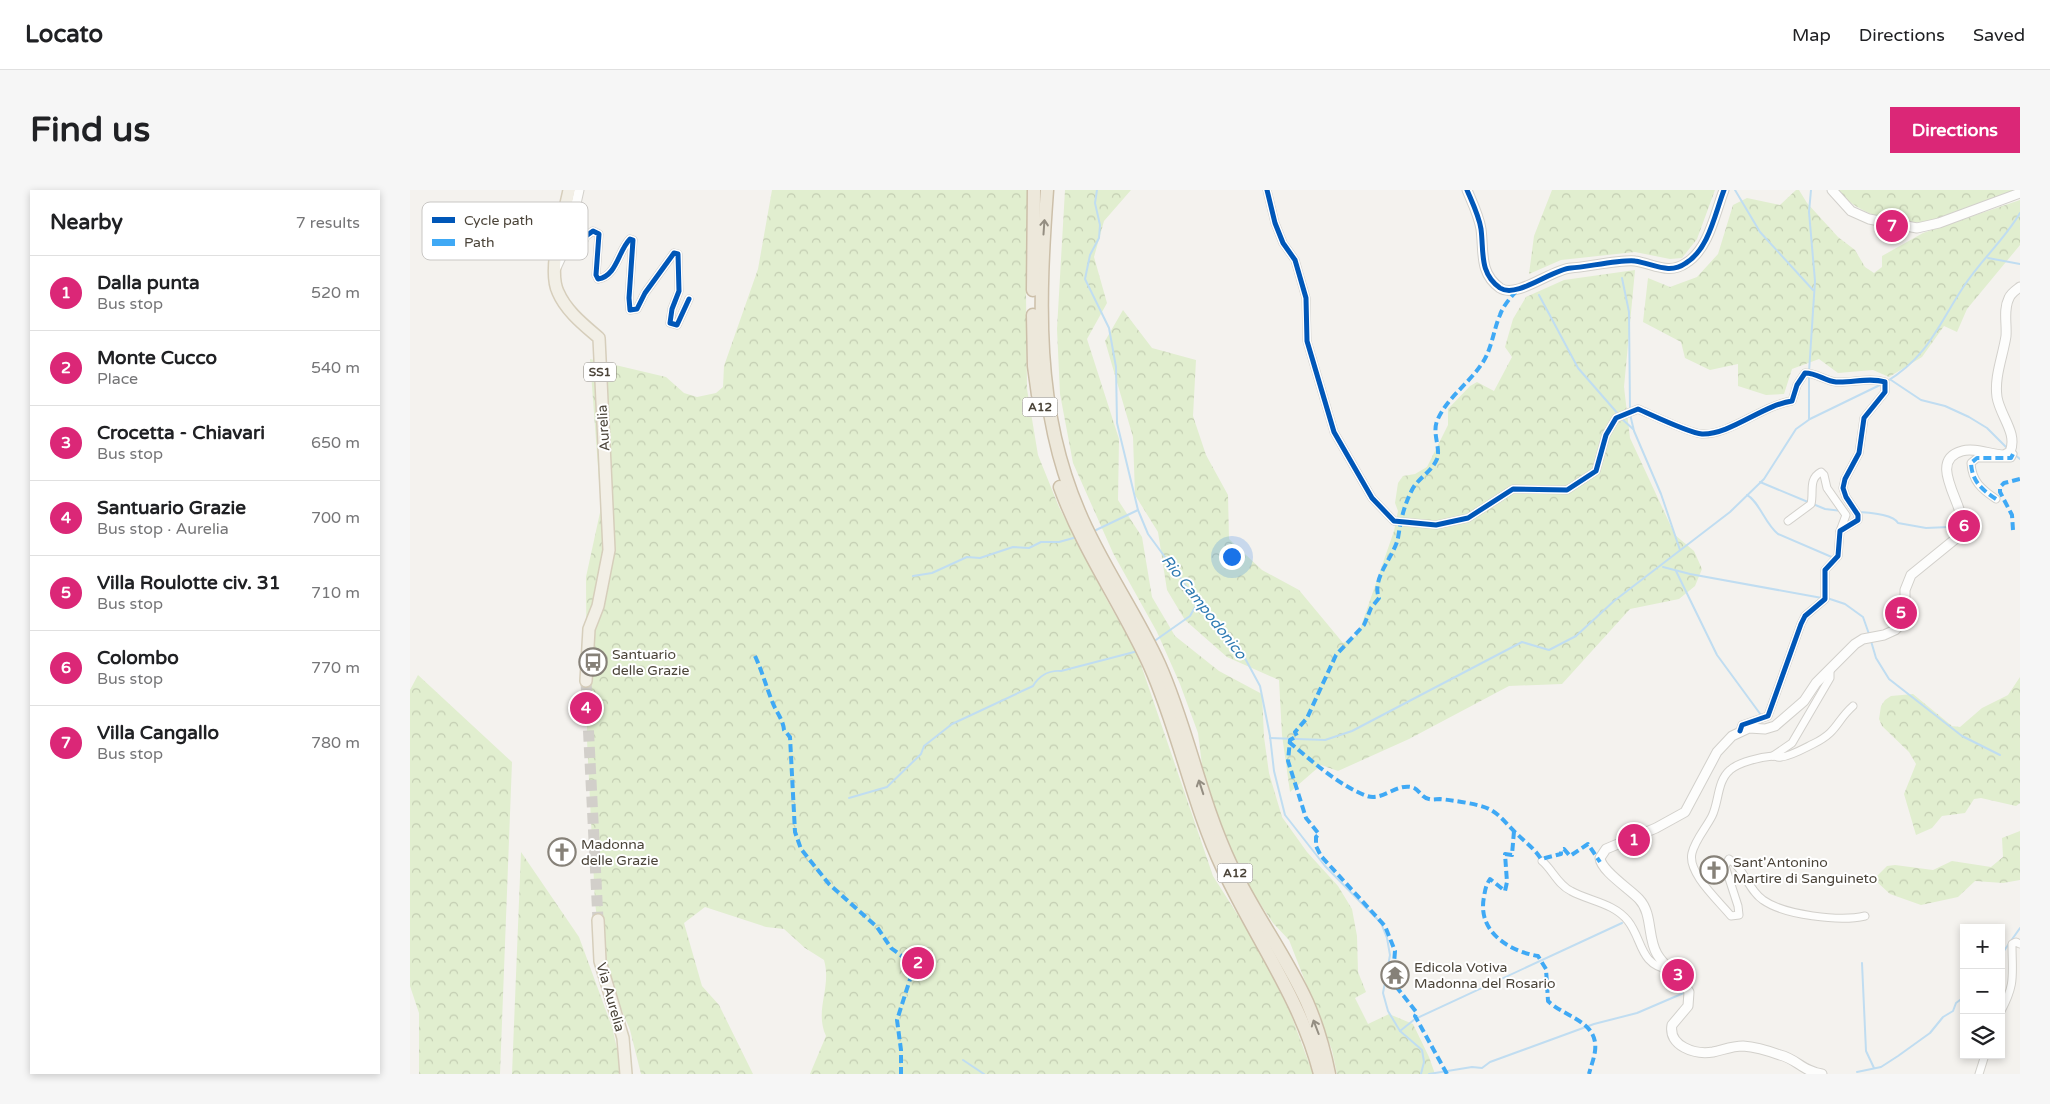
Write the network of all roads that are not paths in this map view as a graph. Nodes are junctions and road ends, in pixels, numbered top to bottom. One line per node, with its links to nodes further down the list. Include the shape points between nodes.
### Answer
1 (1034, 190): 11 (highway, A12)
2 (1047, 190): 11 (highway, A12, one-way to 2)
3 (1267, 190): 18 (street, via 1275,223 1295,260 1306,298 1307,341 1334,432 1372,498 1394,520 1436,525 1468,518 1513,489 1567,490 1596,471 1606,435 1616,418 1638,409 1701,434 1720,431 1780,403 1792,401 1797,385 1806,373 1812,373 1827,381 1877,379 1885,382 1885,392 1864,418 1859,453 1843,488 1858,520)
4 (1467, 190): 5 (street, via 1481,228 1483,266 1502,290 1510,290 1525,287 1563,269 1634,260 1662,269 1687,263 1704,243)
5 (1724, 190)
6 (1832, 190): 7 (street, via 1851,211 1869,219 1918,228)
7 (2020, 193)
8 (588, 235): 14 (street, via 593,231 599,234 598,279 605,278 614,268 624,245 630,239 634,240 630,310 637,309 674,253 678,254 679,291 670,323 676,324)
9 (556, 260): 12 (main road, Aurelia / SS1)
10 (560, 260): 12 (street)
11 (1037, 264): 19 (highway, A12, via 1038,344 1057,467 1100,565)
12 (554, 272): 21 (main road, Aurelia / SS1, via 557,292 572,313 599,338 608,550 598,606 589,629)
13 (2020, 287): 15 (street, via 2010,296 2005,310 2006,334 1996,388 1999,406 2013,442)
14 (689, 299)
15 (2010, 452): 16 (street, via 2013,454 2010,458 1977,458 1971,463 1972,475 1978,486); 20 (street, via 1998,455 1963,450 1950,459 1947,477 1962,520 1959,536 1911,575 1904,590 1902,623 1884,635 1854,644)
16 (1996, 499)
17 (1788, 521): 18 (street, via 1811,504 1811,487 1816,474 1821,472 1827,488 1846,515)
18 (1840, 531): 23 (street, via 1838,556 1825,570 1825,599 1801,624 1768,716 1742,725)
19 (1154, 665): 35 (highway, A12, via 1196,806 1223,870 1297,1009); 36 (highway, A12, one-way to 19, via 1306,1001 1231,865 1206,801 1172,696)
20 (1830, 671): 23 (street, via 1804,701 1775,726); 24 (street, via 1830,678 1792,743)
21 (586, 681)
22 (1853, 706): 24 (street, via 1831,734 1780,758)
23 (1740, 731): 31 (street, via 1717,752 1685,812 1606,850 1600,858 1604,868 1643,905 1657,954)
24 (1773, 756): 26 (street, via 1739,765 1724,777 1712,816 1691,853 1692,867 1731,916 1739,915 1726,866 1729,859 1738,864 1762,900 1783,909 1827,917 1853,919)
25 (1542, 861): 31 (street, via 1571,891 1621,914 1629,922 1645,957 1660,968)
26 (1865, 916)
27 (598, 920): 30 (main road, Via Aurelia)
28 (2020, 944): 32 (street, via 2012,944 2013,982)
29 (593, 949): 30 (street)
30 (600, 961): 34 (main road, Via Aurelia, via 623,1038)
31 (1670, 970): 37 (street, via 1689,992 1688,1006 1672,1025 1672,1038 1676,1043 1704,1053 1744,1046 1782,1055 1803,1069)
32 (2005, 1001)
33 (1984, 1059): 38 (street)
34 (626, 1074)
35 (1320, 1074)
36 (1330, 1074)
37 (1822, 1074)
38 (1979, 1074)

